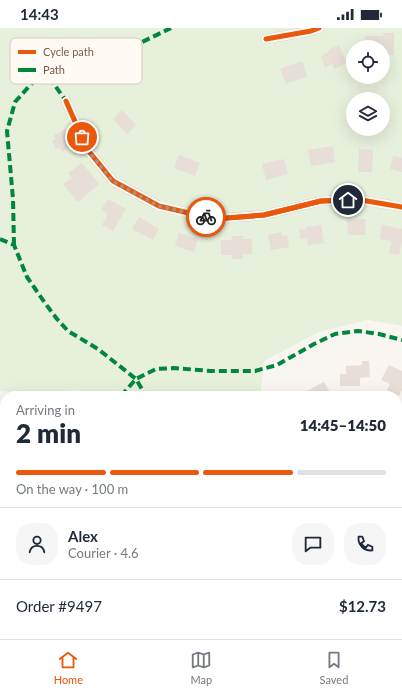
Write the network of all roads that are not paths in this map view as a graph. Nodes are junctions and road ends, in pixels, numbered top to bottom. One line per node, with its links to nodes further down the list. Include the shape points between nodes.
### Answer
1 (319, 28): 2 (street)
2 (266, 39)
3 (66, 101): 4 (street, via 87,149 112,181 159,206 214,219 264,215 321,201 361,200)
4 (402, 207)

